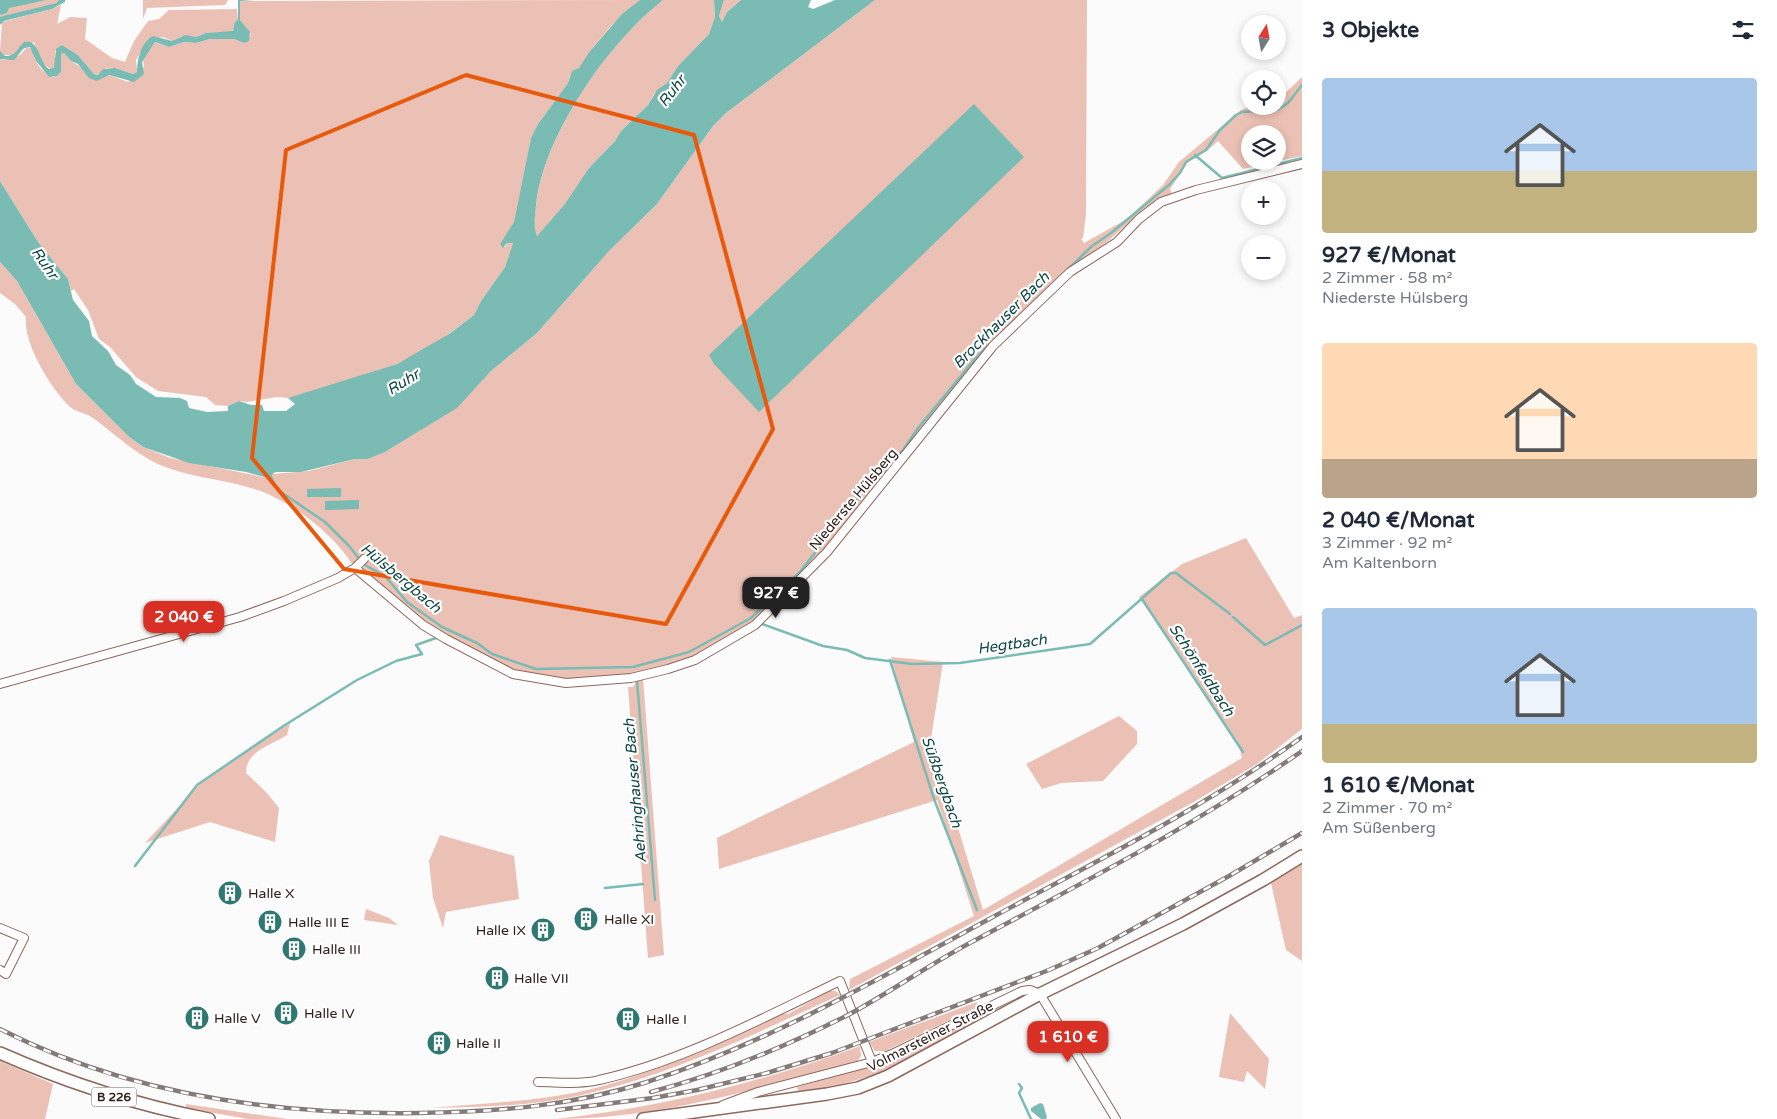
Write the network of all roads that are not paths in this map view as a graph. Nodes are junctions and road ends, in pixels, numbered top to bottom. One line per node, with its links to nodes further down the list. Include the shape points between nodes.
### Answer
1 (1302, 164): 3 (street, Niederste Hülsberg, via 1161,202 1117,242 1070,272 993,346 809,571 755,624 695,660 641,676 593,682 557,682 513,674 423,625)
2 (364, 559): 3 (street)
3 (356, 568): 4 (street, via 240,617)
4 (0, 684)
5 (1302, 856): 8 (main road, Volmarsteiner Straße, via 1183,924)
6 (0, 928): 7 (street, via 24,938 6,974)
7 (0, 970)
8 (1040, 994): 10 (street, Volmarsteiner Straße, via 1022,991); 12 (main road, Volmarsteiner Straße, via 918,1061 858,1088); 15 (street)
9 (0, 1053): 13 (main road, B 226, via 126,1101)
10 (872, 1062): 11 (street, Volmarsteiner Straße, via 840,981 735,1031 646,1067 597,1081); 12 (street, Volmarsteiner Straße, via 758,1092)
11 (538, 1082)
12 (711, 1109): 14 (main road, Volmarsteiner Straße)
13 (209, 1119)
14 (643, 1119)
15 (1116, 1119)

